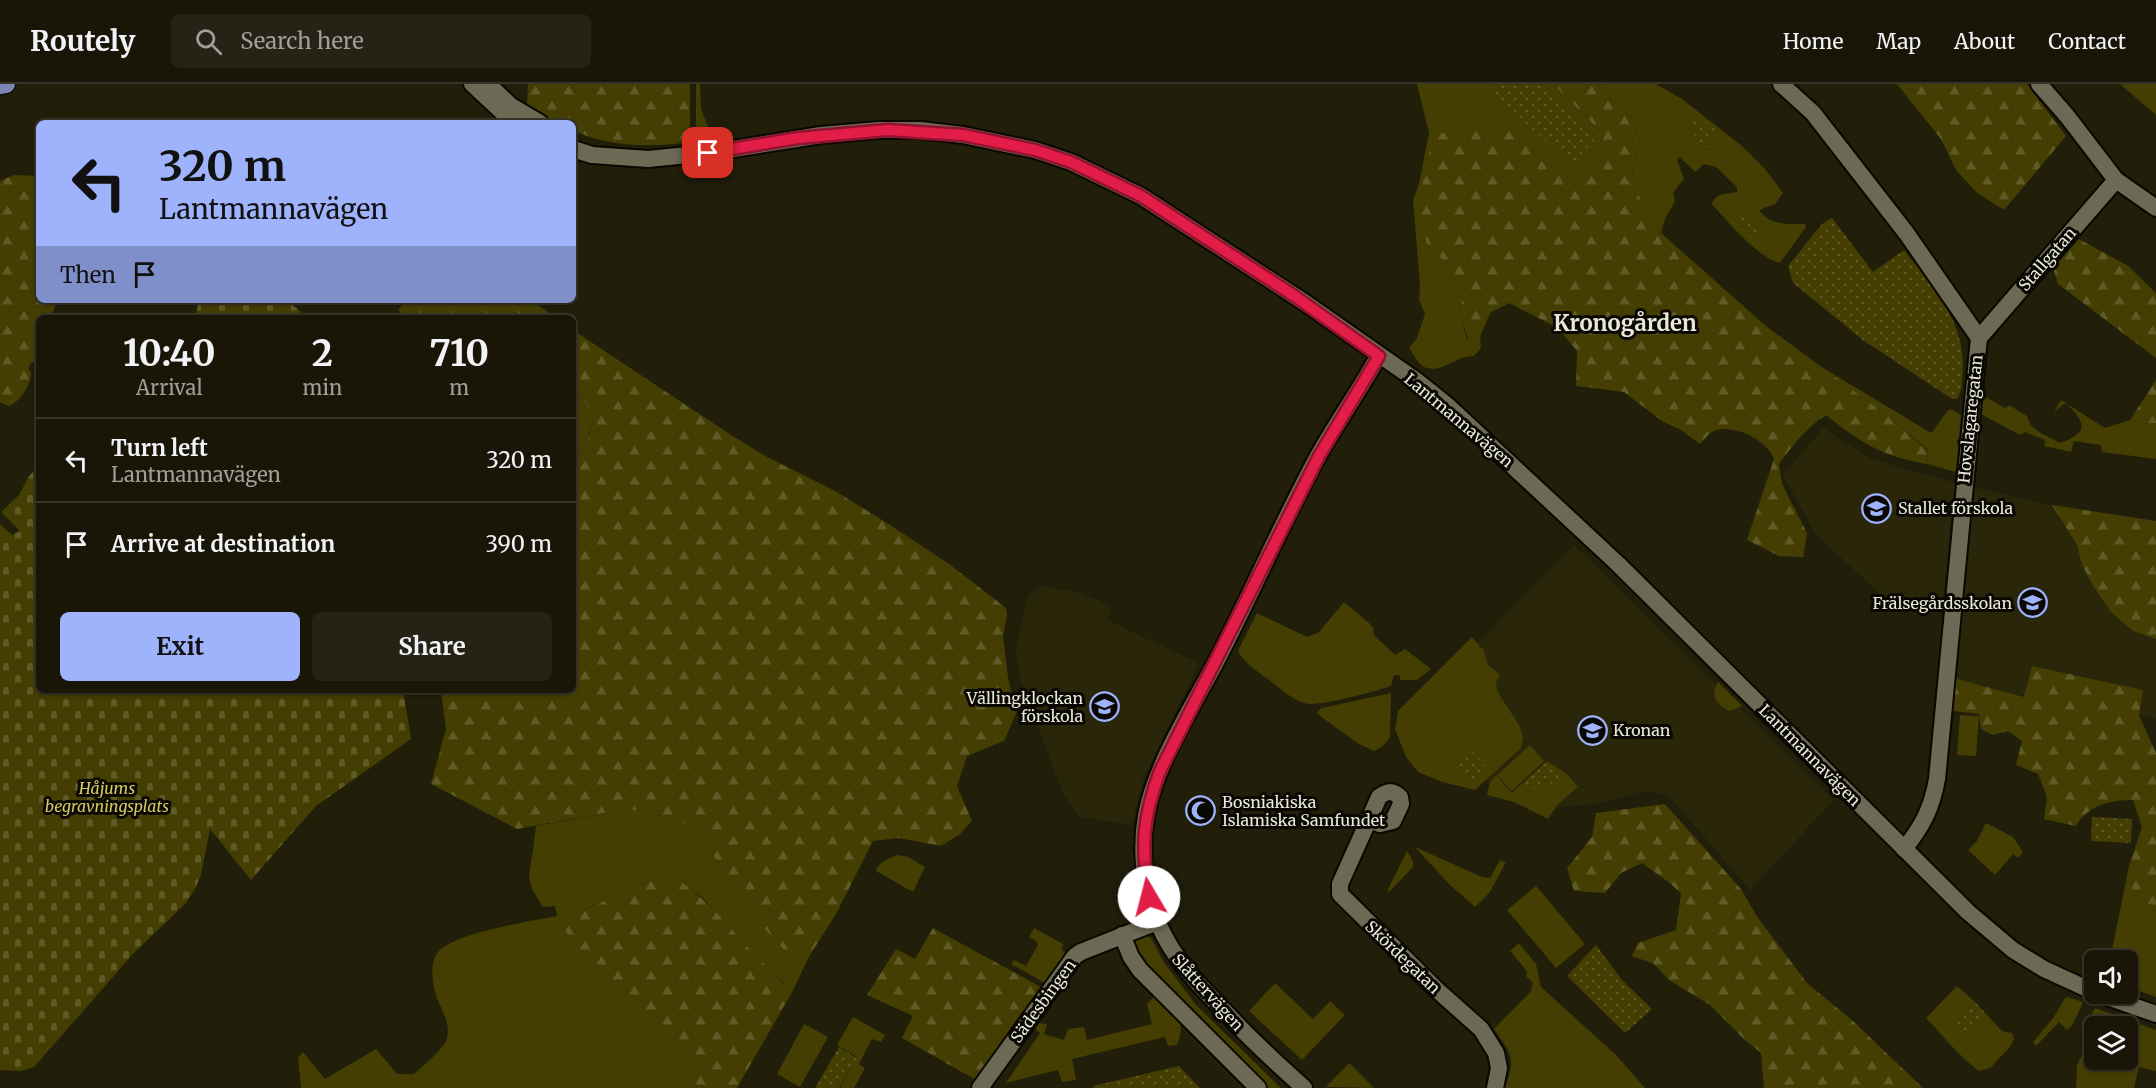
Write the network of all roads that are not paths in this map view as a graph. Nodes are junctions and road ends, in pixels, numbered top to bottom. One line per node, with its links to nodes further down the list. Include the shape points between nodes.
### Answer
1 (6, 84): 6 (main road)
2 (472, 84): 7 (street)
3 (488, 84): 8 (street, via 511,106)
4 (1781, 84): 14 (street, Hovslagaregatan, via 1814,113 1907,234)
5 (2039, 84): 12 (street)
6 (0, 85)
7 (511, 120)
8 (535, 120)
9 (576, 139): 11 (street, Lantmannavägen)
10 (576, 149): 11 (street, Lantmannavägen, via 592,155)
11 (614, 155): 15 (street, Lantmannavägen, via 670,158 798,138 888,130 963,135 1035,150 1071,162 1141,196)
12 (2116, 180): 13 (street); 14 (street, Stallgatan)
13 (2156, 208)
14 (1979, 338): 17 (street, Hovslagaregatan, via 1933,800 1920,829)
15 (1379, 356): 17 (street, Lantmannavägen, via 1448,406 1618,564); 18 (street, Slåttervägen, via 1319,456 1160,771 1150,797 1143,842 1149,897)
16 (1370, 820): 26 (street, Skördegatan, via 1340,884 1340,894 1481,1029 1496,1053 1499,1068)
17 (1904, 849): 20 (street, Lantmannavägen, via 2013,950)
18 (1157, 922): 19 (street, Sädesbingen); 25 (street, Slåttervägen, via 1189,975)
19 (1122, 935): 23 (street, Sädesbingen, via 1075,956); 24 (street, via 1140,970)
20 (2084, 988)
21 (2127, 1004): 22 (street, Lantmannavägen)
22 (2156, 1014)
23 (980, 1088)
24 (1258, 1088)
25 (1305, 1088)
26 (1495, 1088)

